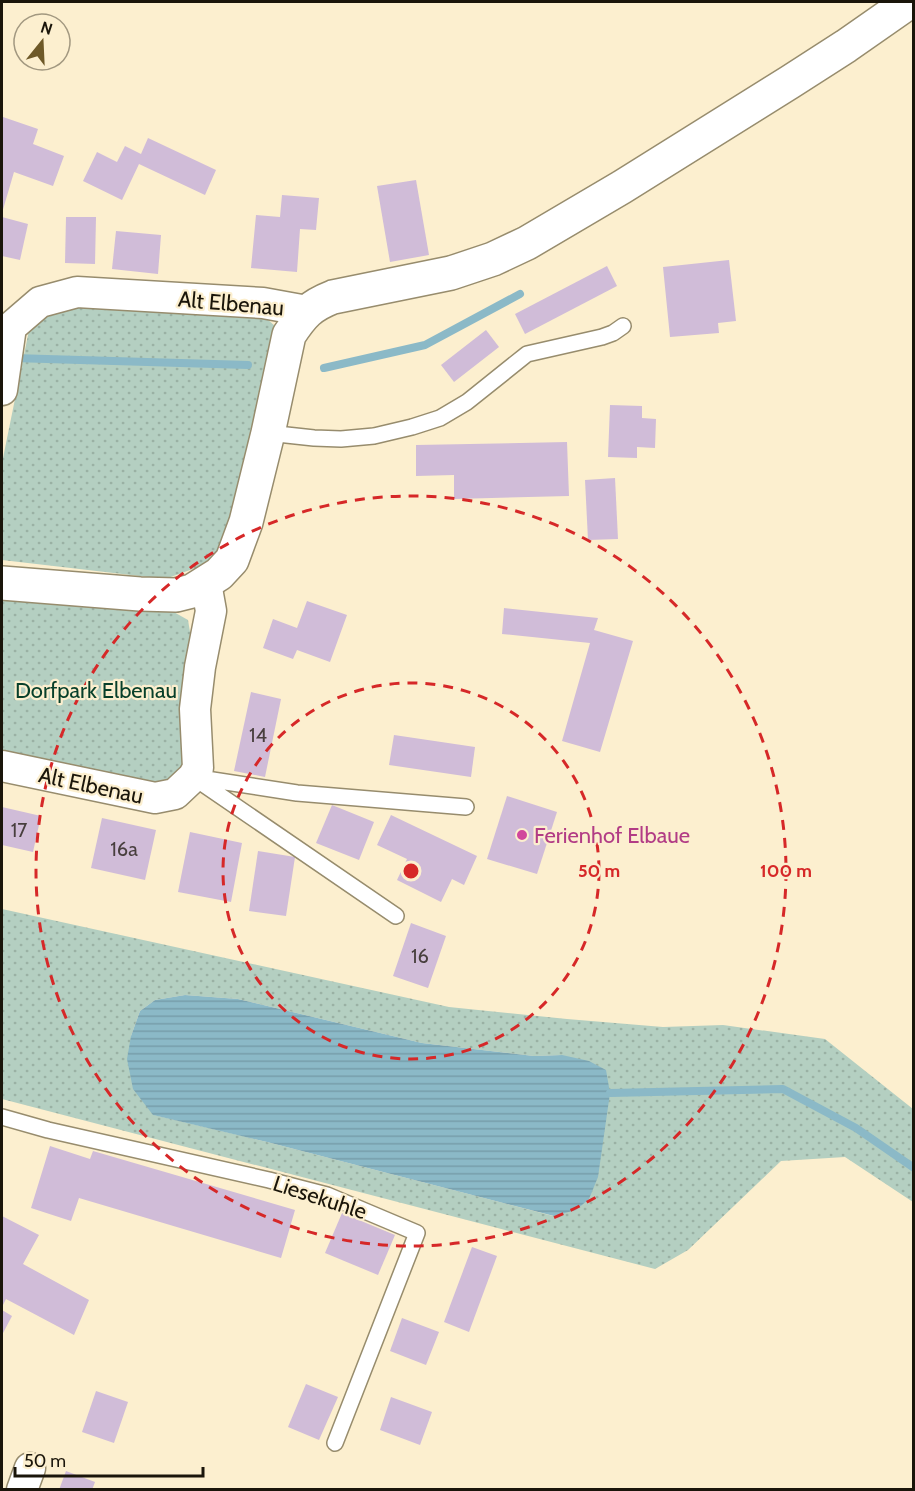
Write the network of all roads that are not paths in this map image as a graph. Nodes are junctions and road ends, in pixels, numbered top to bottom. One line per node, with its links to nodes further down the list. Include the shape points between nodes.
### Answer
1 (909, 2): 2 (street, via 790,82 527,243 451,273 333,297)
2 (307, 311): 4 (street, Alt Elbenau, via 263,303 77,292 40,302); 6 (street, Alt Elbenau, via 289,335)
3 (623, 326): 6 (lane, via 602,337 527,354 466,402 440,418 412,427 341,439)
4 (7, 331): 5 (street, Alt Elbenau)
5 (3, 382)
6 (268, 432): 8 (street, Alt Elbenau, via 239,544 232,560)
7 (2, 583): 8 (street, Alt Elbenau, via 176,595)
8 (206, 584): 10 (street, via 211,612 195,709 198,768)
9 (2, 766): 10 (street, Alt Elbenau, via 155,798 175,794)
10 (193, 777): 11 (lane, via 297,793); 12 (lane)
11 (466, 807)
12 (396, 916)
13 (2, 1116): 14 (lane, Liesekuhle, via 327,1195 417,1233)
14 (335, 1443)

